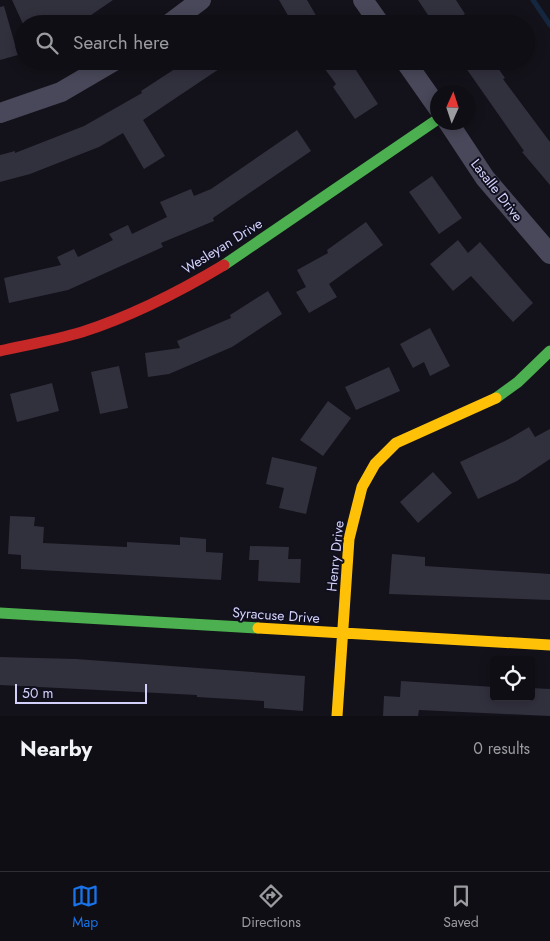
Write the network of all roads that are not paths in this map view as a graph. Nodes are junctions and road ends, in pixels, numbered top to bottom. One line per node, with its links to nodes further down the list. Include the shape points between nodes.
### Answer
1 (201, 0): 3 (street)
2 (363, 0): 4 (street)
3 (181, 15)
4 (374, 15)
5 (99, 70): 8 (street, via 61,92)
6 (411, 70): 7 (street)
7 (430, 97)
8 (0, 113)
9 (430, 124): 13 (street, Wesleyan Drive, via 199,280 122,318 81,332)
10 (453, 130): 11 (street, Lasalle Drive, via 486,178)
11 (550, 254)
12 (550, 350): 15 (street, Henry Drive, via 499,396 396,443 375,464 362,487 349,539)
13 (0, 351)
14 (0, 612): 15 (street, Syracuse Drive)
15 (343, 634): 16 (street, Syracuse Drive); 17 (street, Henry Drive)
16 (550, 645)
17 (337, 716)

